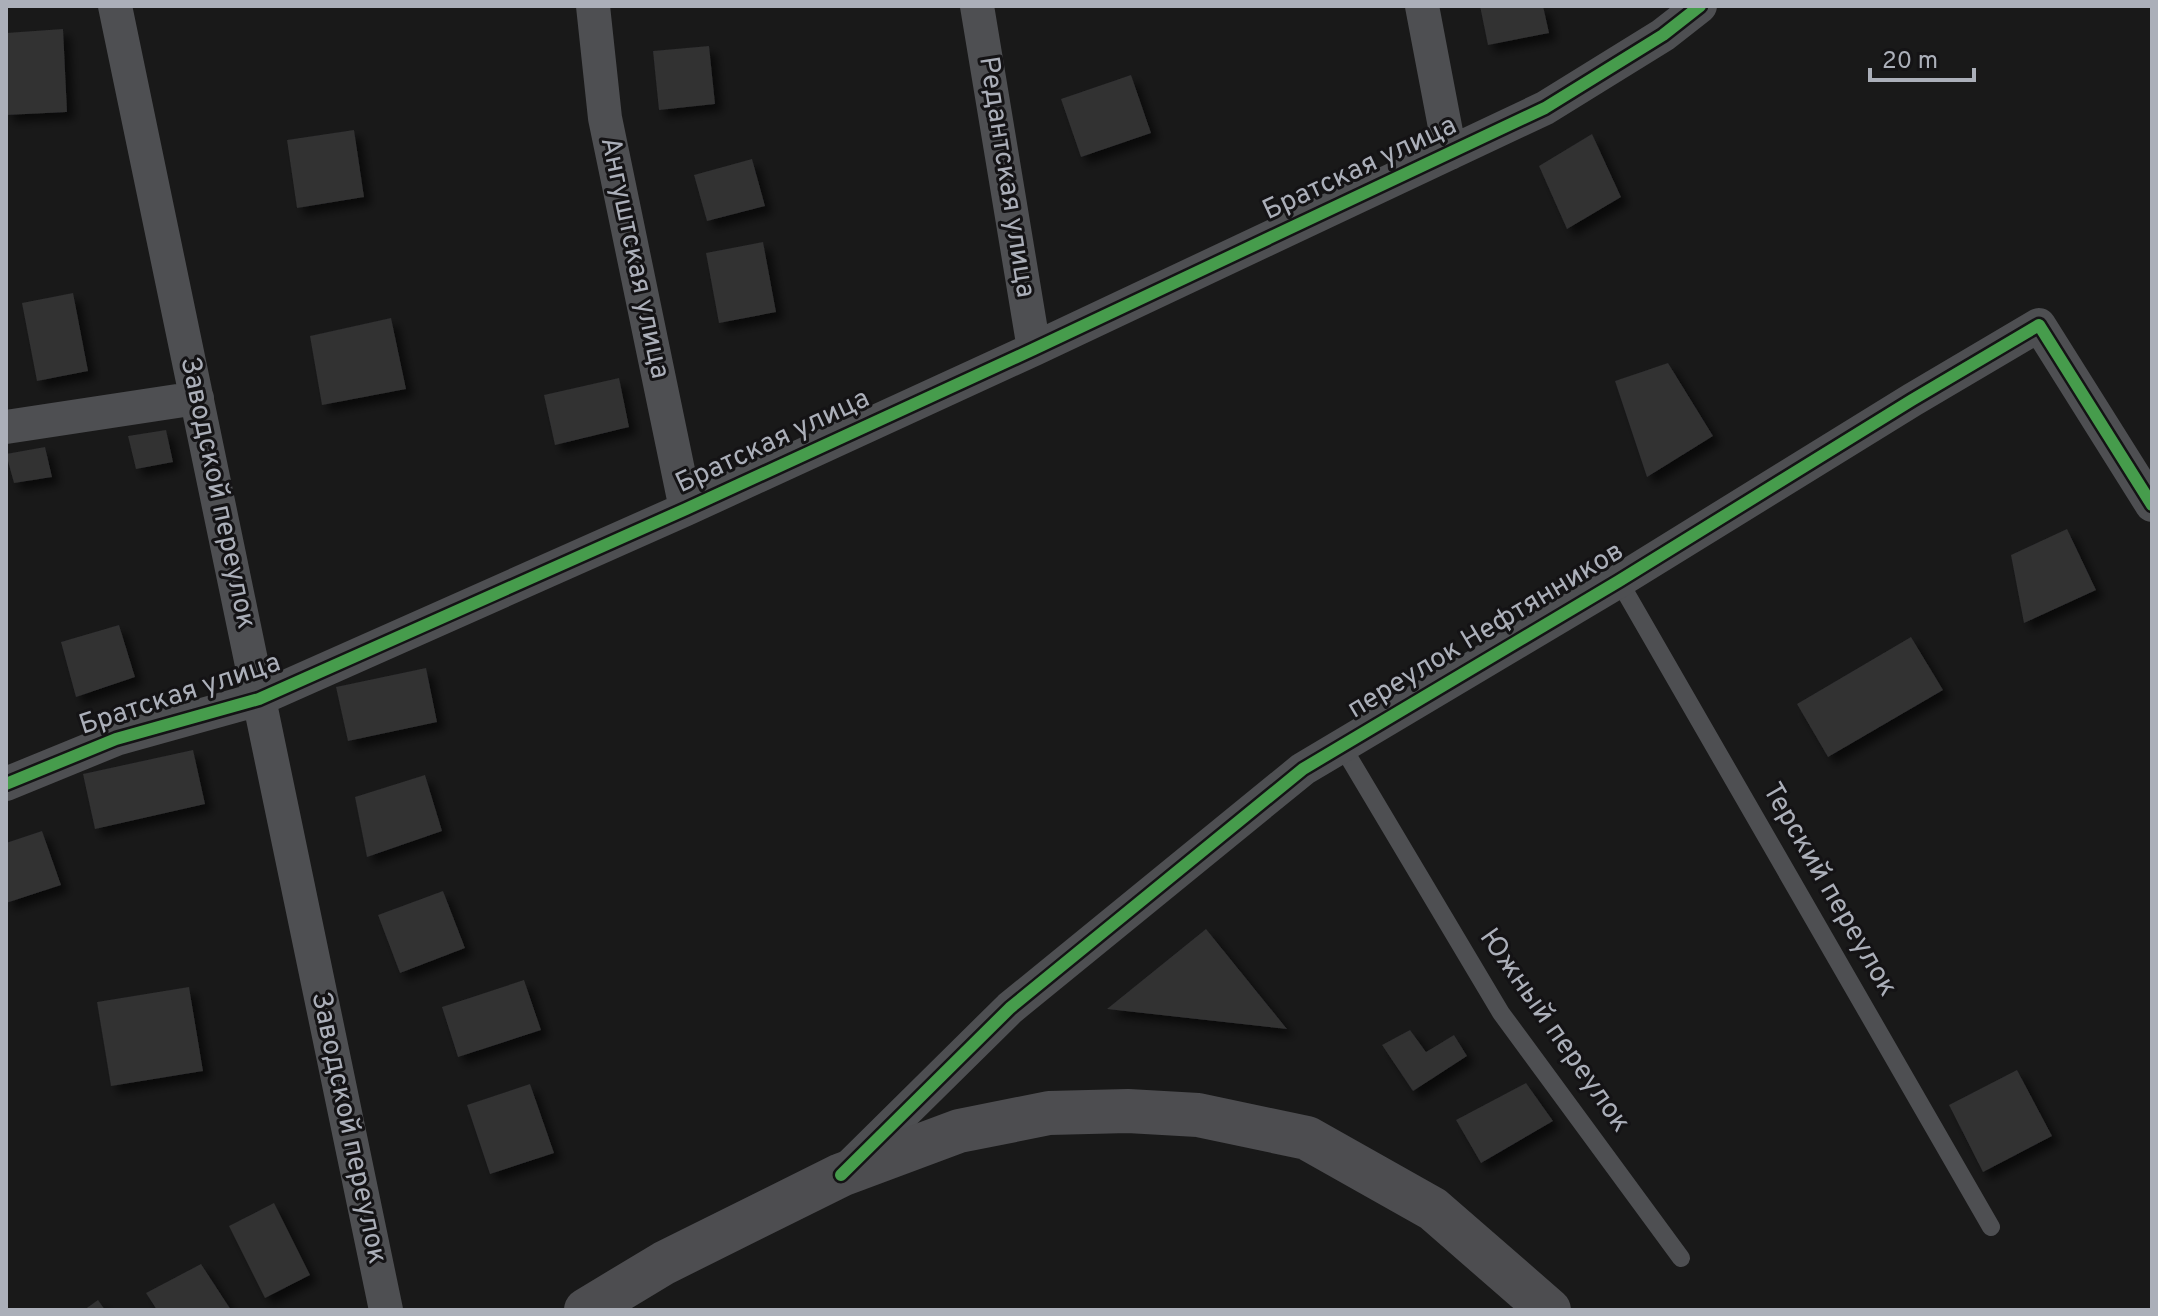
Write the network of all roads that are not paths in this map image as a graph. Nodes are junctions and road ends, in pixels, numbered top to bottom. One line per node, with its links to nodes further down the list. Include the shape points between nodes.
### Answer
1 (115, 6): 8 (street, Заводской переулок)
2 (593, 6): 11 (street, Ангуштская улица, via 605,118)
3 (977, 6): 7 (street, Редантская улица)
4 (1422, 6): 6 (street)
5 (1700, 6): 6 (street, Братская улица, via 1545,108)
6 (1450, 153): 7 (street, Братская улица)
7 (1034, 349): 11 (street, Братская улица)
8 (197, 398): 9 (street); 13 (street, Заводской переулок)
9 (6, 427)
10 (2150, 494): 12 (street, переулок Нефтянников, via 2039,325)
11 (686, 509): 13 (street, Братская улица)
12 (1619, 581): 14 (street, переулок Нефтянников); 17 (lane, Терский переулок)
13 (259, 699): 15 (street, Братская улица, via 116,739); 19 (street, Заводской переулок)
14 (1342, 746): 16 (street, переулок Нефтянников, via 1303,769 1010,1008); 18 (lane, Южный переулок, via 1501,1013)
15 (6, 784)
16 (841, 1175): 20 (main road, via 664,1263); 21 (main road, via 959,1131 1049,1113 1198,1115 1320,1145 1433,1209)
17 (1991, 1227)
18 (1681, 1258)
19 (386, 1310)
20 (586, 1310)
21 (1549, 1310)

